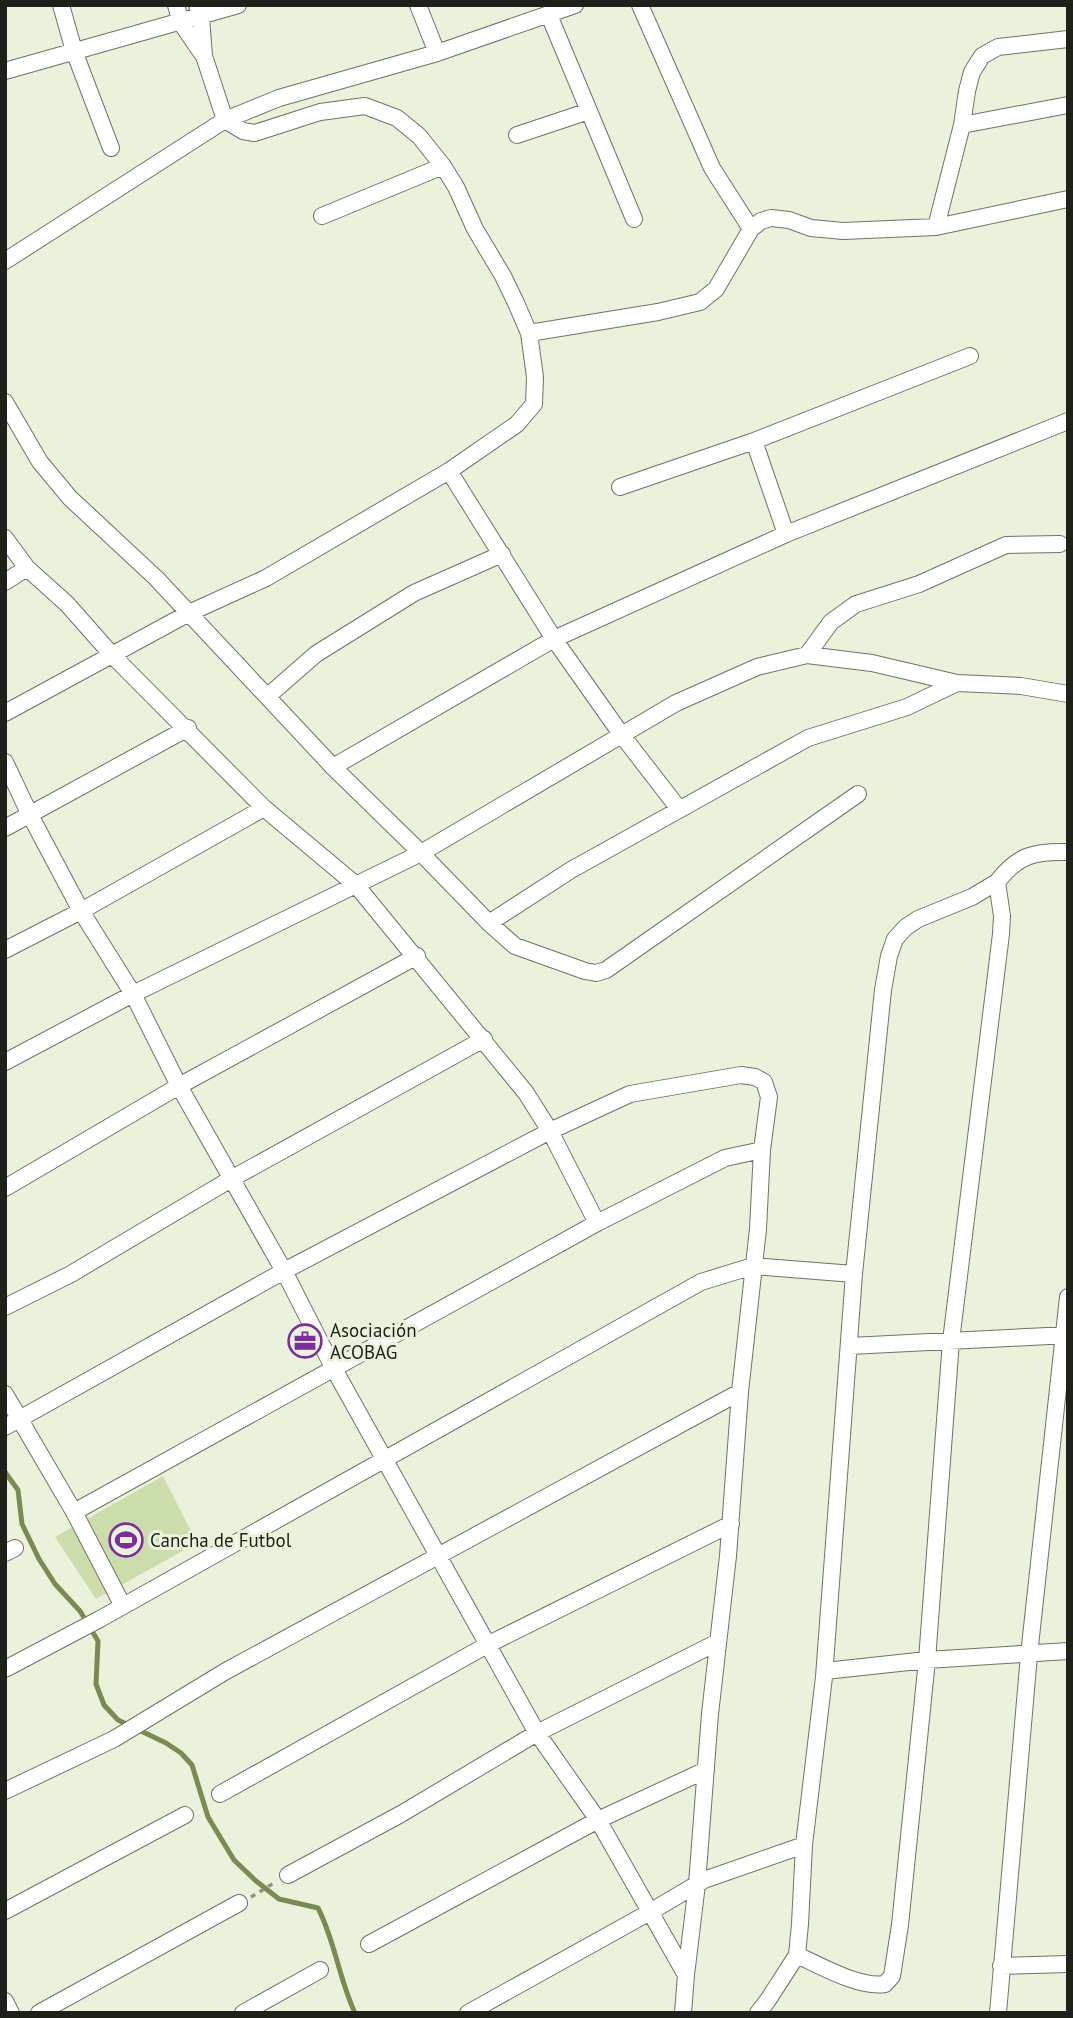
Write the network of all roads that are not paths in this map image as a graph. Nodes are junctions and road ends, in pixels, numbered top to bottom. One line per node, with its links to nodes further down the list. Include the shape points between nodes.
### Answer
1 (61, 5): 12 (street)
2 (176, 5): 10 (street)
3 (238, 5): 8 (street)
4 (418, 5): 13 (street)
5 (527, 5): 9 (street)
6 (575, 5): 9 (street)
7 (640, 5): 27 (street, via 712,168)
8 (199, 11): 10 (street); 14 (street)
9 (542, 18): 13 (street); 17 (street)
10 (181, 23): 12 (street); 14 (street)
11 (1068, 39): 19 (street, via 998,47 982,56 972,72)
12 (74, 51): 15 (street); 21 (street)
13 (438, 53): 18 (street, via 279,98)
14 (204, 56): 18 (street)
15 (5, 71)
16 (1068, 106): 19 (street)
17 (589, 111): 20 (street); 25 (street)
18 (225, 120): 22 (street, via 255,133 320,112 365,106 397,118); 28 (street)
19 (962, 125): 26 (street)
20 (517, 135)
21 (111, 148)
22 (443, 166): 24 (street); 29 (street, via 503,276)
23 (1068, 199): 26 (street)
24 (322, 216)
25 (634, 219)
26 (936, 227): 27 (street, via 843,231 771,218)
27 (751, 229): 29 (street, via 716,289 700,302)
28 (5, 261)
29 (528, 333): 34 (street, via 534,404 517,424)
30 (970, 356): 33 (street)
31 (5, 402): 42 (street, via 40,462 70,498)
32 (1068, 421): 36 (street)
33 (754, 441): 35 (street); 36 (street)
34 (449, 471): 39 (street); 42 (street, via 266,578)
35 (620, 487)
36 (786, 534): 43 (street)
37 (5, 538): 40 (street)
38 (1060, 544): 45 (street, via 1006,545 919,584 856,604 831,622)
39 (502, 554): 43 (street); 48 (street, via 414,593 316,654)
40 (27, 568): 41 (street); 44 (street)
41 (5, 582)
42 (189, 613): 44 (street); 48 (street)
43 (554, 639): 51 (street); 53 (street)
44 (113, 656): 49 (street); 50 (street)
45 (807, 656): 46 (street, via 872,663); 51 (street, via 757,667)
46 (957, 683): 47 (street); 56 (street, via 906,707 808,738)
47 (1068, 694)
48 (268, 696): 53 (street)
49 (5, 712)
50 (187, 728): 55 (street); 57 (street)
51 (621, 734): 56 (street); 60 (street)
52 (5, 762): 57 (street)
53 (333, 767): 60 (street)
54 (858, 794): 64 (street, via 635,951 596,973 515,946)
55 (264, 808): 62 (street); 63 (street)
56 (679, 808): 64 (street)
57 (30, 815): 58 (street); 63 (street)
58 (5, 828)
59 (1068, 852): 61 (street, via 1031,854 1011,865)
60 (421, 853): 62 (street); 64 (street)
61 (998, 882): 78 (street, via 918,919 895,939 883,990); 82 (street, via 1001,934)
62 (356, 885): 66 (street); 67 (street)
63 (81, 911): 65 (street); 67 (street)
64 (489, 923)
65 (5, 950)
66 (417, 956): 68 (street); 70 (street)
67 (133, 994): 69 (street); 70 (street)
68 (484, 1039): 71 (street); 73 (street)
69 (5, 1062)
70 (179, 1086): 73 (street); 74 (street)
71 (550, 1130): 72 (street, via 630,1094 741,1075 764,1082 769,1097); 75 (street); 77 (street)
72 (762, 1150): 75 (street, via 725,1158); 76 (street)
73 (231, 1180): 77 (street); 80 (street)
74 (5, 1188)
75 (597, 1223): 84 (street)
76 (753, 1266): 78 (street); 85 (street); 89 (street, via 701,1282)
77 (284, 1271): 84 (street); 87 (street)
78 (854, 1274): 83 (street)
79 (1068, 1297): 81 (street)
80 (5, 1307)
81 (1066, 1336): 82 (street); 97 (street)
82 (951, 1341): 83 (street); 98 (street)
83 (850, 1346): 100 (street)
84 (334, 1369): 89 (street); 90 (street)
85 (740, 1392): 91 (street); 92 (street)
86 (5, 1394): 87 (street)
87 (21, 1418): 88 (street); 90 (street)
88 (5, 1426)
89 (384, 1458): 92 (street); 93 (street)
90 (74, 1512): 93 (street)
91 (731, 1524): 94 (street); 95 (street)
92 (438, 1554): 95 (street); 103 (street, via 226,1671 114,1739)
93 (123, 1606): 99 (street)
94 (718, 1642): 101 (street); 102 (street)
95 (489, 1644): 101 (street); 104 (street)
96 (1068, 1651): 97 (street)
97 (1029, 1655): 98 (street); 116 (street)
98 (927, 1660): 100 (street); 114 (street, via 892,1976 885,1984 874,1986)
99 (5, 1669)
100 (825, 1671): 107 (street)
101 (537, 1733): 106 (street); 108 (street)
102 (706, 1770): 106 (street); 109 (street)
103 (5, 1791)
104 (220, 1794)
105 (185, 1815): 111 (street)
106 (598, 1820): 112 (street); 113 (street)
107 (804, 1845): 109 (street); 114 (street)
108 (285, 1877)
109 (697, 1884): 112 (street); 118 (street)
110 (244, 1901): 121 (street)
111 (5, 1912)
112 (650, 1913): 118 (street); 123 (street)
113 (369, 1944)
114 (797, 1955): 125 (street)
115 (1068, 1964): 116 (street)
116 (1001, 1966): 126 (street)
117 (320, 1970): 122 (street)
118 (686, 1975): 124 (street)
119 (5, 2001): 120 (street)
120 (12, 2013)
121 (39, 2013)
122 (243, 2013)
123 (468, 2013)
124 (683, 2013)
125 (758, 2013)
126 (998, 2013)

